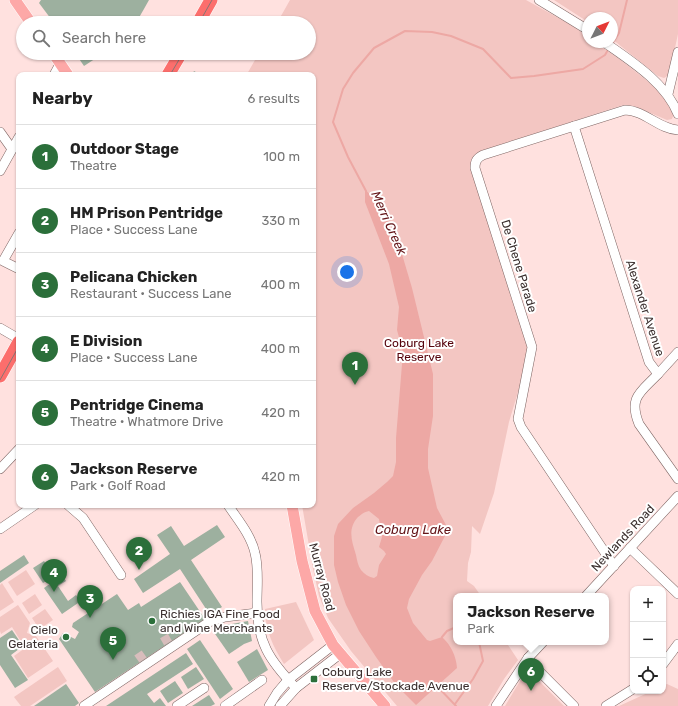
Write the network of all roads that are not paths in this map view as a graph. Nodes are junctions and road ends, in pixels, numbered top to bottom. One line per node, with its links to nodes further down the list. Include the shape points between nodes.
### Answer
1 (14, 0): 4 (main road)
2 (210, 0): 5 (highway)
3 (539, 0): 6 (street)
4 (26, 16)
5 (202, 16)
6 (582, 26)
7 (612, 48): 15 (street)
8 (678, 52): 15 (street)
9 (57, 60): 11 (main road)
10 (177, 60): 14 (highway)
11 (60, 64): 12 (street); 13 (main road)
12 (56, 72)
13 (66, 72)
14 (170, 72)
15 (668, 94): 16 (street)
16 (678, 114)
17 (574, 126): 19 (street, De Chene Parade, via 632,110 670,129); 30 (street, Alexander Avenue, via 649,362); 42 (street, De Chene Parade, via 483,155 475,162 532,348 518,419)
18 (678, 127): 19 (street)
19 (678, 130)
20 (0, 132): 22 (street)
21 (16, 142): 22 (street)
22 (12, 149): 23 (street)
23 (0, 171)
24 (16, 238): 25 (street, via 3,261)
25 (16, 268)
26 (0, 328): 27 (street)
27 (16, 338)
28 (16, 346): 31 (highway)
29 (678, 352): 30 (street)
30 (658, 374): 34 (street, Alexander Avenue, via 638,394 635,400 635,415)
31 (0, 376)
32 (16, 452): 33 (street)
33 (0, 469)
34 (678, 479)
35 (678, 496): 41 (street, Newlands Road)
36 (31, 508): 40 (street)
37 (71, 508): 43 (street, via 83,518)
38 (230, 508): 46 (street, via 249,536 255,553)
39 (293, 508): 48 (main road, Murray Road, via 315,611)
40 (0, 529)
41 (630, 548): 42 (street, Newlands Road); 45 (street)
42 (614, 566): 44 (street, Newlands Road)
43 (121, 574)
44 (589, 593)
45 (678, 594)
46 (257, 613): 54 (street, via 263,642 275,665); 58 (street, via 216,619 199,628 144,662)
47 (678, 644): 52 (street)
48 (333, 645): 50 (main road, Murray Road); 54 (street)
49 (540, 645): 51 (street)
50 (340, 654): 56 (street); 63 (main road, Murray Road)
51 (528, 658): 64 (street); 65 (street)
52 (666, 660)
53 (262, 680): 60 (street)
54 (288, 680): 56 (street); 61 (street)
55 (204, 688): 59 (street)
56 (296, 688): 62 (street)
57 (630, 691): 66 (street)
58 (87, 705)
59 (177, 706)
60 (225, 706)
61 (269, 706)
62 (280, 706)
63 (386, 706)
64 (496, 706)
65 (574, 706)
66 (606, 706)

